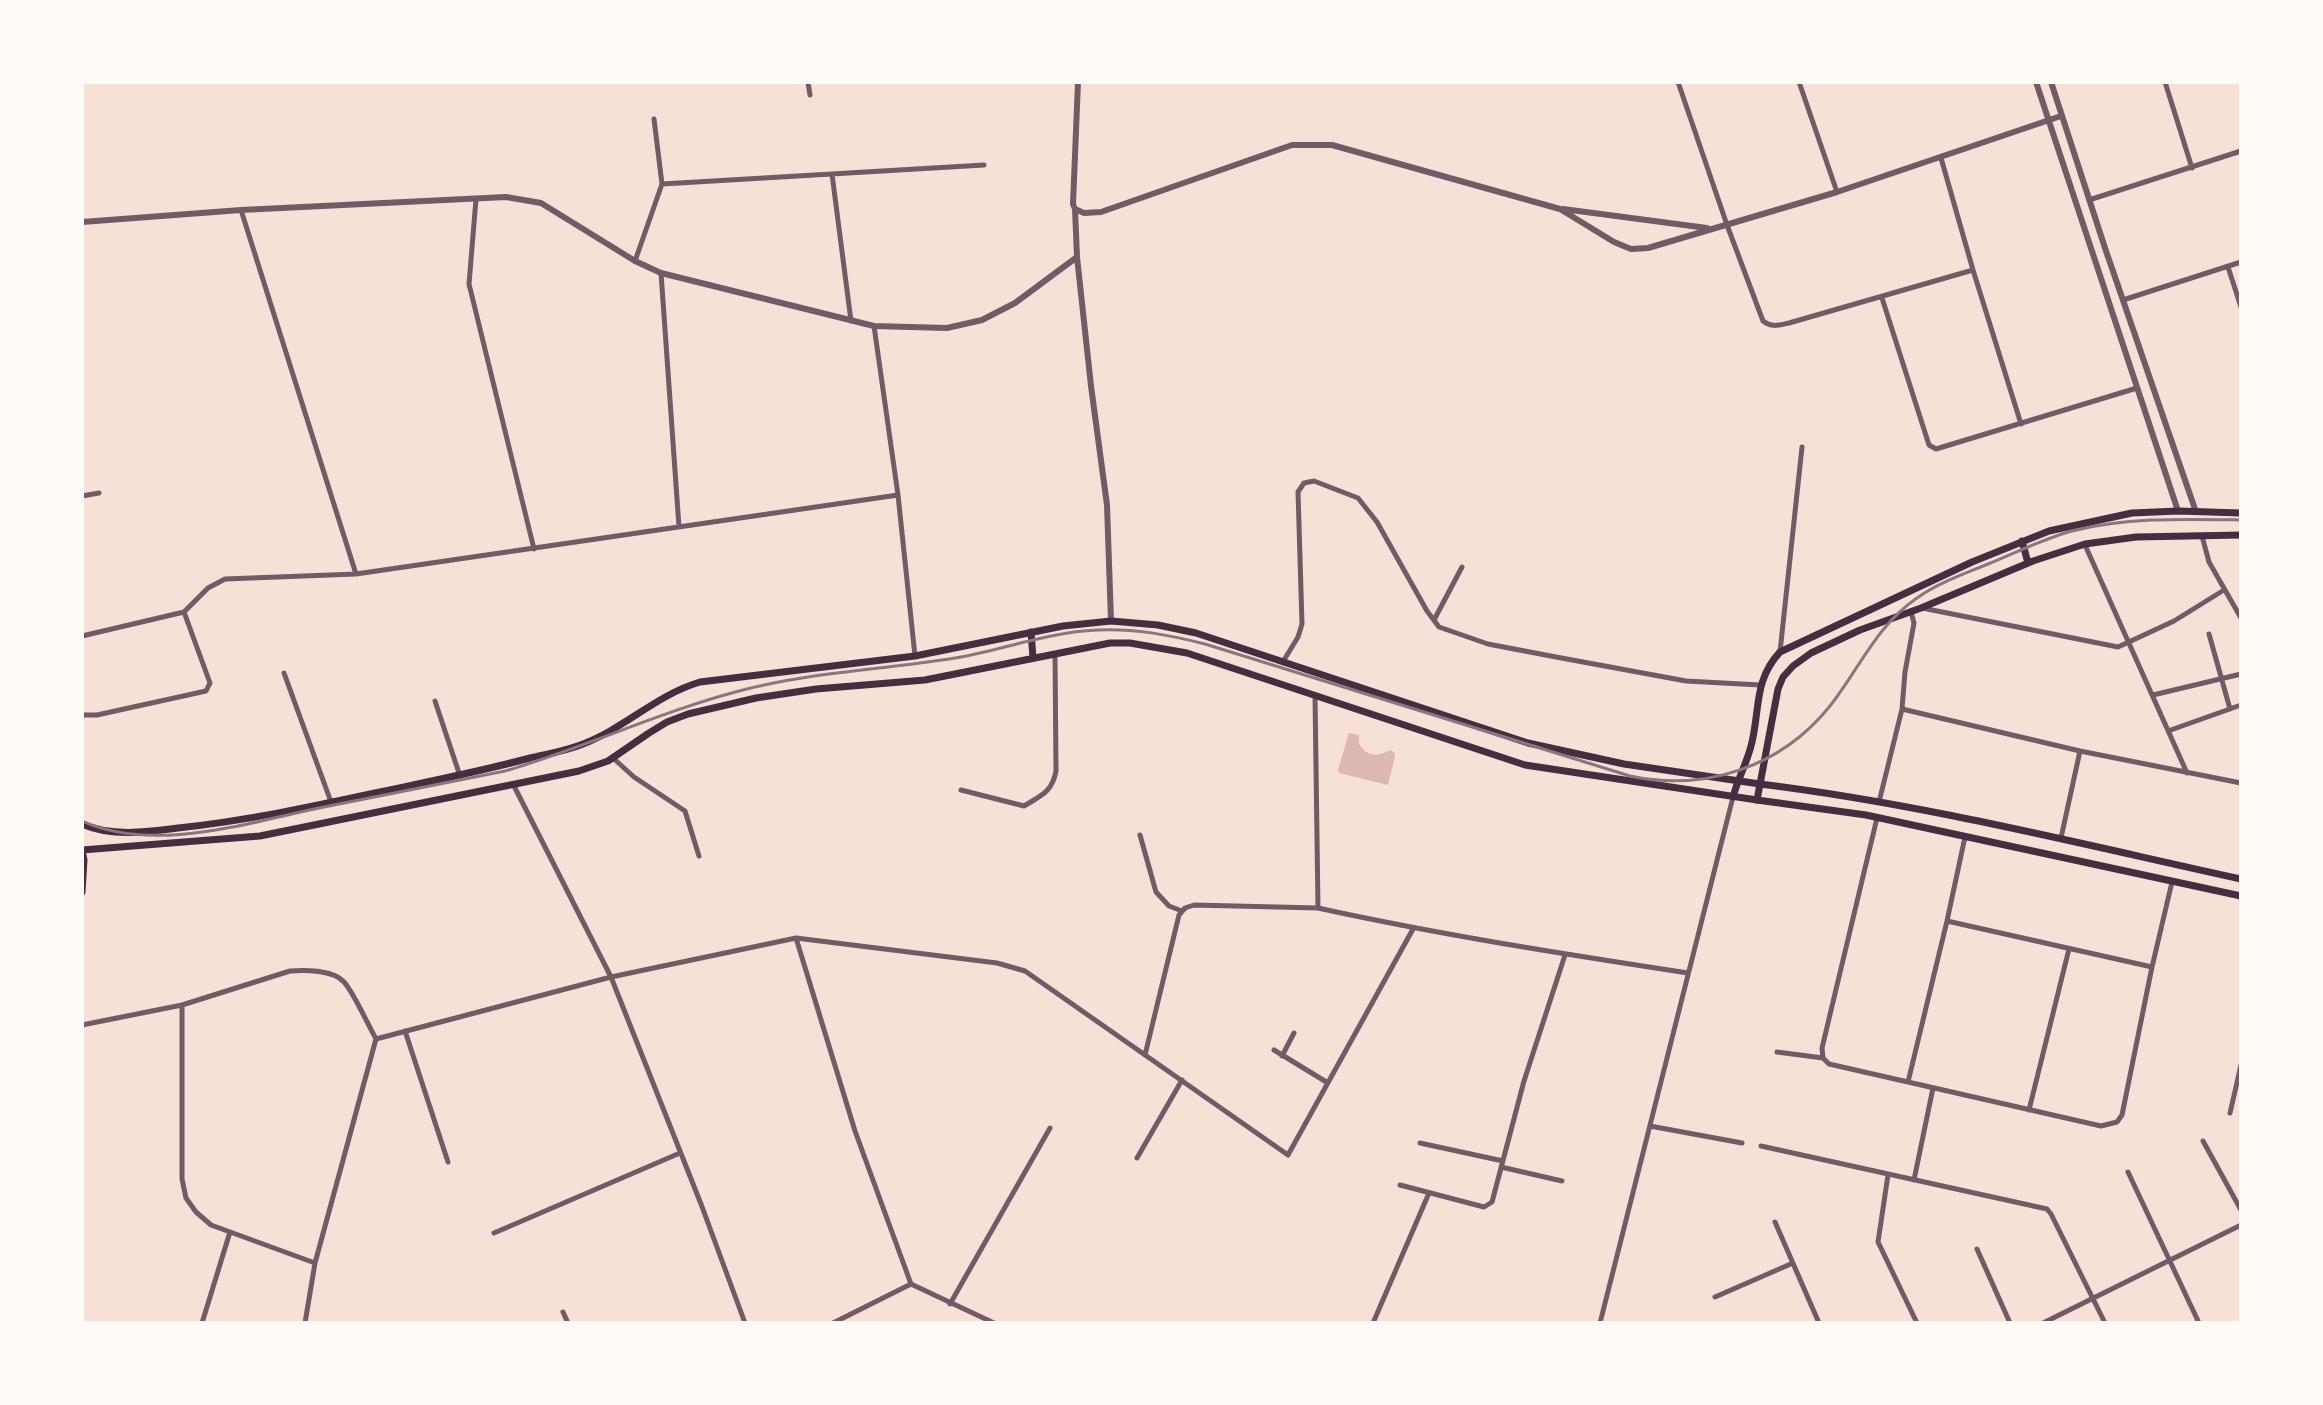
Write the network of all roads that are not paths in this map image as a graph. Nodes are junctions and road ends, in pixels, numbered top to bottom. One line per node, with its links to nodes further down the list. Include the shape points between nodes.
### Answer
1 (808, 82): 8 (street)
2 (1078, 82): 21 (street)
3 (1678, 82): 25 (street)
4 (1799, 82): 18 (street)
5 (2036, 82): 11 (street)
6 (2051, 82): 9 (street)
7 (2165, 82): 15 (street)
8 (810, 95)
9 (2061, 116): 11 (street); 20 (street)
10 (654, 119): 17 (street)
11 (2049, 120): 13 (street); 38 (street)
12 (2241, 151): 15 (street)
13 (1941, 158): 18 (street); 31 (street)
14 (984, 165): 16 (street)
15 (2192, 168): 20 (street)
16 (832, 174): 17 (street); 36 (street)
17 (662, 184): 28 (street)
18 (1837, 192): 25 (street)
19 (476, 199): 23 (street); 28 (street, via 541,203); 54 (street, via 469,284)
20 (2089, 200): 34 (street)
21 (1075, 209): 22 (street, via 1101,212 1308,144 1332,145); 27 (street)
22 (1560, 209): 26 (street); 26 (street, via 1631,249)
23 (241, 210): 24 (street); 57 (street)
24 (82, 222)
25 (1727, 225): 26 (street); 33 (street, via 1768,325)
26 (1711, 229)
27 (1077, 257): 37 (street, via 1015,303 982,320 947,328); 63 (street, via 1107,505)
28 (635, 261): 32 (street)
29 (2241, 262): 30 (street)
30 (2228, 267): 34 (street); 35 (street)
31 (1973, 270): 33 (street); 39 (street)
32 (661, 273): 36 (street); 49 (street)
33 (1882, 298): 39 (street, via 1929,445 1940,449)
34 (2123, 300): 41 (street)
35 (2241, 307)
36 (851, 321): 37 (street)
37 (874, 326): 44 (street)
38 (2137, 388): 39 (street); 42 (street)
39 (2021, 424)
40 (1802, 447): 69 (street)
41 (2182, 474): 42 (street); 47 (street)
42 (2168, 479): 46 (street)
43 (99, 493): 45 (street)
44 (898, 495): 49 (street); 71 (street)
45 (82, 496)
46 (2178, 511): 47 (main road); 52 (main road, via 2132,513)
47 (2196, 512): 48 (main road)
48 (2241, 513)
49 (679, 527): 54 (street)
50 (2241, 535): 51 (main road)
51 (2202, 536): 53 (main road); 58 (street)
52 (2022, 541): 55 (main road); 69 (main road)
53 (2085, 544): 55 (main road); 68 (street)
54 (534, 549): 57 (street)
55 (2028, 563): 59 (main road)
56 (1462, 567): 64 (street)
57 (356, 574): 60 (street, via 225,579)
58 (2224, 590): 62 (street); 68 (street)
59 (1921, 608): 61 (main road); 68 (street, via 2108,647)
60 (184, 612): 67 (street); 84 (street, via 210,683 206,691 97,715)
61 (1911, 612): 82 (street, via 1914,623); 93 (main road, via 1811,653 1783,677)
62 (2241, 615)
63 (1111, 621): 65 (main road); 73 (main road, via 1196,633)
64 (1433, 621): 73 (street, via 1358,498 1308,481 1298,492 1302,624); 77 (street, via 1501,647 1686,681)
65 (1031, 632): 71 (main road); 72 (main road)
66 (2209, 634): 76 (street)
67 (82, 636)
68 (2129, 644): 78 (street)
69 (1780, 652): 77 (main road)
70 (1055, 653): 72 (main road); 79 (main road, via 1110,643 1158,647); 94 (street, via 1054,783 1024,806)
71 (915, 656): 89 (main road, via 700,682 662,697 582,745)
72 (1033, 658): 87 (main road, via 925,680 756,698 688,714)
73 (1284, 660): 90 (main road, via 1528,743)
74 (284, 673): 98 (street)
75 (2241, 674): 76 (street)
76 (2222, 679): 78 (street); 83 (street)
77 (1760, 685): 90 (main road, via 1753,739)
78 (2153, 695): 85 (street)
79 (1315, 696): 96 (main road, via 1525,765); 116 (street)
80 (435, 701): 89 (street)
81 (2241, 705): 83 (street)
82 (1902, 709): 86 (street); 99 (street)
83 (2230, 709): 85 (street)
84 (82, 713)
85 (2168, 731): 88 (street)
86 (2080, 751): 88 (street); 105 (street)
87 (613, 758): 91 (main road, via 579,771); 107 (street, via 685,811)
88 (2187, 773): 92 (street)
89 (460, 777): 95 (main road)
90 (1738, 781): 93 (main road); 96 (main road)
91 (512, 783): 100 (main road); 125 (street)
92 (2241, 783)
93 (1760, 784): 97 (main road); 99 (main road)
94 (961, 790)
95 (375, 793): 98 (main road); 100 (main road)
96 (1733, 797): 97 (main road); 124 (street)
97 (1757, 800): 101 (main road)
98 (331, 803): 102 (main road, via 142,832)
99 (1879, 803): 105 (main road)
100 (378, 813): 106 (main road, via 260,836)
101 (1877, 818): 104 (main road); 135 (street)
102 (82, 824)
103 (1140, 835): 117 (street, via 1156,892)
104 (1965, 837): 112 (main road); 118 (street)
105 (2061, 838): 109 (main road)
106 (82, 850): 108 (main road)
107 (699, 856)
108 (84, 860): 111 (main road)
109 (2204, 871): 110 (main road); 113 (main road)
110 (2241, 879)
111 (83, 880): 114 (main road)
112 (2172, 880): 113 (main road); 123 (street)
113 (2201, 887): 115 (main road)
114 (82, 892)
115 (2241, 896)
116 (1318, 908): 117 (street, via 1194,905); 119 (street)
117 (1182, 911): 133 (street)
118 (1947, 921): 121 (street); 138 (street)
119 (1413, 929): 122 (street); 139 (street)
120 (796, 938): 125 (street); 133 (street, via 1011,966); 168 (street, via 855,1131)
121 (2069, 949): 123 (street); 141 (street)
122 (1565, 955): 124 (street); 152 (street)
123 (2152, 967): 141 (street, via 2117,1122 2101,1126)
124 (1688, 973): 143 (street)
125 (611, 977): 128 (street); 149 (street)
126 (182, 1005): 127 (street); 130 (street, via 290,971 318,971 343,981); 162 (street, via 186,1198 211,1225)
127 (82, 1025)
128 (405, 1031): 130 (street); 151 (street)
129 (1294, 1033): 134 (street)
130 (376, 1039): 166 (street)
131 (1274, 1050): 134 (street)
132 (1777, 1052): 135 (street)
133 (1145, 1055): 137 (street)
134 (1282, 1056): 139 (street)
135 (1823, 1058): 138 (street, via 1829,1064)
136 (2241, 1065): 142 (street)
137 (1182, 1080): 139 (street, via 1288,1155); 150 (street)
138 (1908, 1082): 140 (street)
139 (1328, 1083)
140 (1933, 1088): 141 (street); 155 (street)
141 (2029, 1110)
142 (2230, 1113)
143 (1650, 1126): 147 (street); 180 (street)
144 (1050, 1128): 171 (street)
145 (2203, 1141): 159 (street)
146 (1420, 1143): 152 (street)
147 (1742, 1143)
148 (1761, 1146): 154 (street)
149 (680, 1153): 163 (street); 176 (street)
150 (1137, 1158)
151 (448, 1162)
152 (1502, 1164): 156 (street); 158 (street, via 1492,1202 1484,1207)
153 (2128, 1172): 165 (street)
154 (1888, 1175): 155 (street); 182 (street, via 1878,1242)
155 (1914, 1180): 170 (street, via 2047,1209)
156 (1562, 1181)
157 (1400, 1185): 158 (street)
158 (1429, 1193): 179 (street)
159 (2241, 1210)
160 (1775, 1222): 167 (street)
161 (2241, 1225): 165 (street)
162 (230, 1232): 166 (street); 173 (street)
163 (494, 1233)
164 (1977, 1249): 183 (street)
165 (2168, 1260): 170 (street); 186 (street)
166 (315, 1263): 174 (street)
167 (1793, 1263): 169 (street); 181 (street)
168 (911, 1284): 171 (street); 177 (street)
169 (1715, 1297)
170 (2093, 1299): 184 (street); 185 (street)
171 (950, 1304): 178 (street)
172 (563, 1312): 175 (street)
173 (202, 1323)
174 (305, 1323)
175 (568, 1323)
176 (745, 1323)
177 (833, 1323)
178 (994, 1323)
179 (1373, 1323)
180 (1600, 1323)
181 (1819, 1323)
182 (1917, 1323)
183 (2010, 1323)
184 (2043, 1323)
185 (2105, 1323)
186 (2199, 1323)

